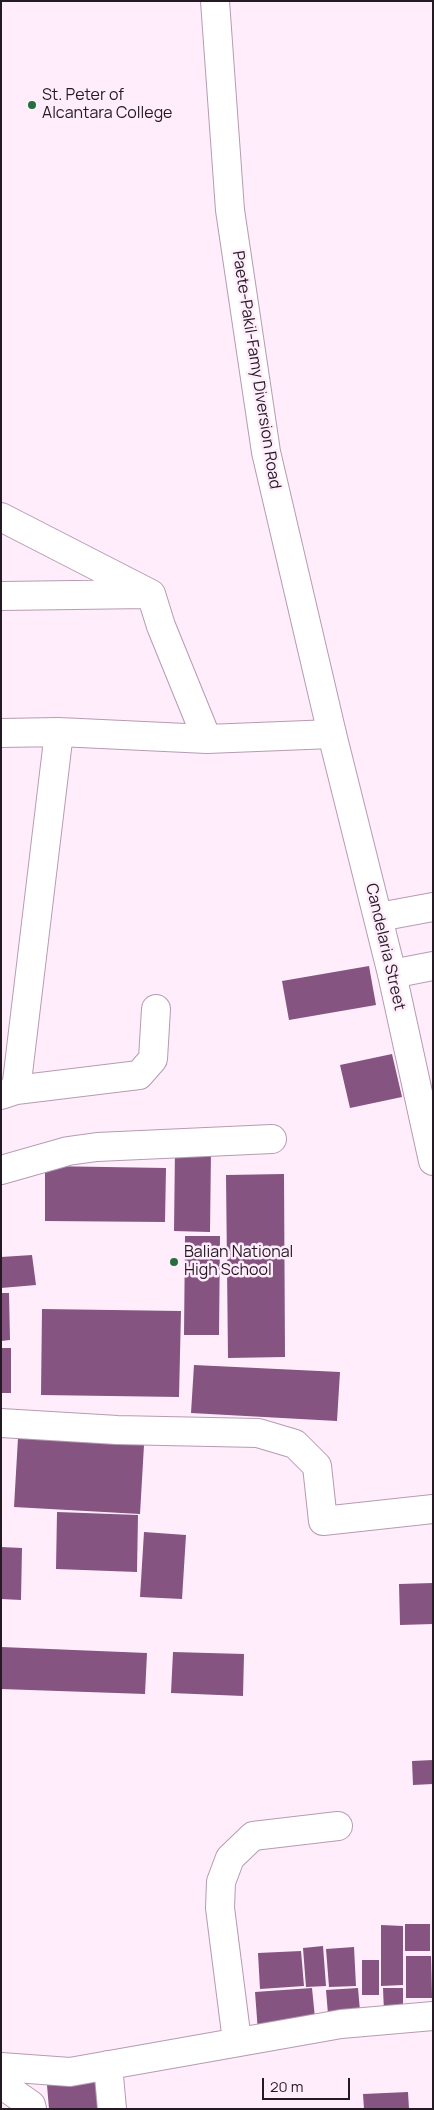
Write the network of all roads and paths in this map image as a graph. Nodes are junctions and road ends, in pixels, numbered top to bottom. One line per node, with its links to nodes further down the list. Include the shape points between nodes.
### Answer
1 (215, 1): 7 (street, Paete-Pakil-Famy Diversion Road, via 230,210 266,452)
2 (1, 517): 3 (street)
3 (151, 594): 4 (street); 8 (street)
4 (1, 596)
5 (59, 732): 6 (street); 8 (street); 14 (street)
6 (1, 733)
7 (332, 734): 8 (street); 10 (street, Candelaria Street)
8 (207, 740)
9 (433, 907): 10 (street)
10 (379, 917): 12 (street, Candelaria Street)
11 (433, 966): 12 (street)
12 (392, 974): 16 (street, Candelaria Street)
13 (156, 1009): 14 (street, via 153,1059 139,1075)
14 (9, 1092)
15 (272, 1139): 17 (street, via 68,1150)
16 (433, 1161)
17 (1, 1170)
18 (1, 1423): 19 (street, via 258,1433 295,1444 317,1466 323,1521)
19 (433, 1509)
20 (338, 1826): 22 (street, via 253,1836 230,1858 221,1882 220,1908)
21 (433, 2016): 22 (street, via 341,2024)
22 (237, 2042): 23 (street)
23 (108, 2065): 24 (street, via 70,2072); 27 (street)
24 (1, 2067)
25 (1, 2084): 26 (street)
26 (32, 2109)
27 (112, 2109)

